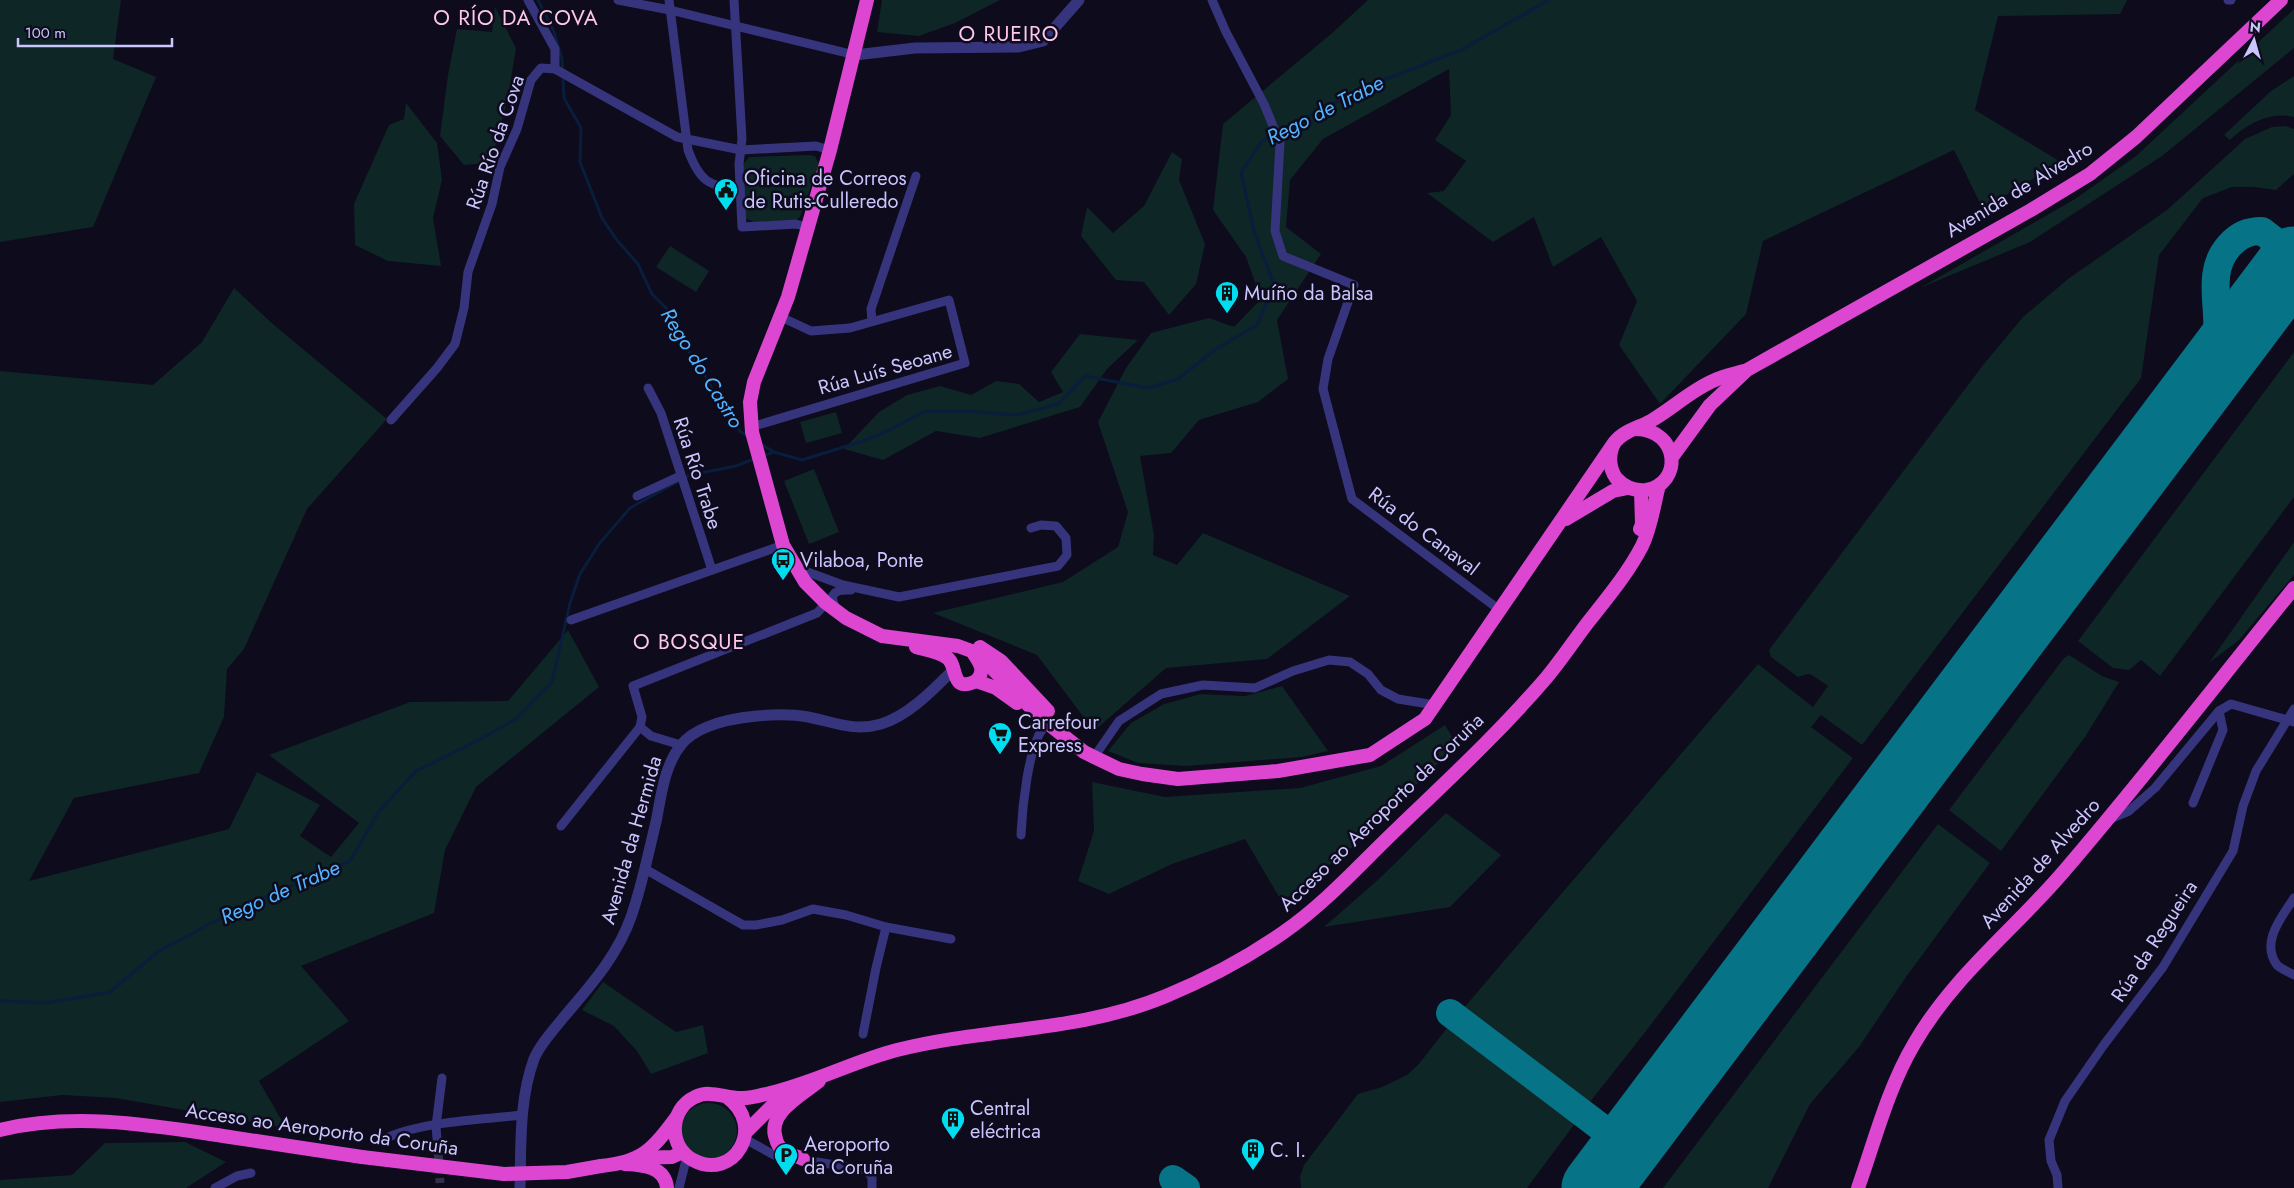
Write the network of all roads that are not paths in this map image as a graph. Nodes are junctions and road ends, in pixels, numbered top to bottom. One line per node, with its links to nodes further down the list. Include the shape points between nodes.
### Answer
1 (528, 0): 12 (street, via 555,49)
2 (618, 0): 9 (street)
3 (669, 0): 9 (street)
4 (734, 0): 10 (street)
5 (867, 0): 11 (highway)
6 (1079, 0): 11 (street, via 1043,41 1019,47 915,48)
7 (1212, 0): 41 (street, Rúa do Canaval, via 1280,143 1275,231 1284,256 1354,285 1328,359 1322,390 1352,499)
8 (2281, 0): 21 (highway, Avenida de Alvedro, via 2136,136 2090,174)
9 (670, 10): 10 (street); 13 (street)
10 (736, 25): 11 (street); 14 (street)
11 (855, 55): 15 (highway)
12 (555, 69): 13 (street, Rúa Río da Cova); 23 (street, Rúa Río da Cova, via 541,68 531,80 518,129 500,166 492,204 468,272 464,308 454,344)
13 (687, 140): 14 (street, Rúa Río da Cova); 17 (street, via 694,167 704,178 719,188)
14 (741, 150): 15 (street, Rúa Río da Cova, via 816,146); 17 (street)
15 (830, 150): 18 (highway)
16 (916, 176): 20 (street, via 871,309)
17 (740, 189): 18 (street, via 742,226 796,224)
18 (807, 227): 19 (highway)
19 (781, 317): 20 (street, via 811,330 850,328); 24 (highway, via 754,382 750,402)
20 (872, 321): 24 (street, Rúa Luís Seoane, via 949,300 966,364)
21 (1747, 370): 25 (highway, Avenida de Alvedro, via 1714,380); 27 (highway, Avenida de Alvedro, via 1710,405)
22 (648, 388): 28 (street, Rúa Río Trabe, via 661,414)
23 (391, 420)
24 (752, 429): 34 (highway)
25 (1636, 429): 26 (highway, via 1620,436); 27 (highway, via 1656,433 1669,447)
26 (1614, 443): 30 (highway, via 1610,453 1613,474 1620,482); 32 (highway)
27 (1672, 457): 29 (highway, via 1671,467)
28 (680, 476): 31 (street); 36 (street, Rúa Río Trabe)
29 (1659, 485): 30 (highway); 37 (highway, Acceso ao Aeroporto da Coruña, via 1643,543)
30 (1635, 489): 32 (highway, via 1614,491); 37 (highway, Acceso ao Aeroporto da Coruña, via 1642,524)
31 (637, 496)
32 (1561, 522): 41 (highway)
33 (1030, 528): 39 (street, via 1056,526 1066,538 1067,554 1058,566 899,597)
34 (783, 545): 35 (highway); 36 (street)
35 (791, 561): 39 (street, via 805,571); 40 (highway, via 805,582)
36 (712, 570): 42 (street)
37 (1622, 579): 69 (highway, Acceso ao Aeroporto da Coruña, via 1547,677 1480,748 1322,901 1284,932 1220,972 1121,1012 1077,1023 896,1050)
38 (2294, 588): 57 (highway, Avenida de Alvedro)
39 (866, 590): 40 (street, via 838,590 834,593)
40 (831, 607): 44 (highway, via 856,625); 53 (street, via 633,686 642,717)
41 (1501, 611): 49 (highway)
42 (571, 620)
43 (922, 634): 44 (highway, via 902,632); 45 (highway, via 959,643); 48 (highway, via 956,638 976,645 1001,661)
44 (882, 636): 45 (highway, via 958,646); 46 (highway, via 948,657)
45 (976, 655): 46 (highway, via 965,656); 47 (highway, via 982,672); 48 (highway, via 986,656 999,665); 56 (highway, via 1041,718)
46 (954, 672): 47 (highway, via 965,684); 55 (street, Avenida da Hermida, via 905,711 882,724 850,728 790,715 769,716 708,726)
47 (976, 681): 54 (highway, via 996,688)
48 (1035, 698): 56 (highway)
49 (1436, 705): 56 (highway, via 1425,719 1370,755 1278,771 1178,778 1142,774); 56 (street, via 1398,699 1382,690 1368,674 1350,662 1329,660 1255,688 1203,685 1161,694 1119,721)
50 (2294, 709): 52 (street, Rúa da Regueira)
51 (2219, 711): 52 (street, via 2231,704); 58 (street); 59 (street, via 2223,730)
52 (2290, 721): 90 (street, Rúa da Regueira, via 2256,771 2243,806 2233,851 2163,967 2065,1101 2049,1140)
53 (640, 727): 55 (street, via 651,736); 61 (street)
54 (1044, 727): 56 (highway); 62 (street, via 1033,750)
55 (681, 745): 63 (street, Avenida da Hermida, via 666,778)
56 (1089, 755)
57 (2142, 777): 58 (street); 60 (highway, Avenida de Alvedro)
58 (2155, 788): 60 (street, via 2129,811)
59 (2193, 803)
60 (2107, 820): 89 (highway, Avenida de Alvedro, via 2064,872 1936,1009 1900,1072)
61 (561, 826)
62 (1021, 836)
63 (645, 868): 65 (street, via 743,925 782,920 813,909); 72 (street, Avenida da Hermida, via 620,943 534,1059)
64 (2294, 898): 67 (street, via 2275,927 2270,949 2278,966)
65 (886, 927): 66 (street); 68 (street)
66 (951, 939)
67 (2294, 975)
68 (863, 1034)
69 (828, 1074): 71 (highway, Acceso ao Aeroporto da Coruña, via 777,1092 746,1098); 76 (highway, Acceso ao Aeroporto da Coruña, via 775,1103); 81 (highway, via 776,1119 774,1128 778,1145)
70 (442, 1078): 74 (street)
71 (728, 1097): 73 (highway, Acceso ao Aeroporto da Coruña, via 697,1096 681,1108); 76 (highway, via 742,1112)
72 (523, 1115): 74 (street); 85 (street, Avenida da Hermida)
73 (676, 1118): 79 (highway, via 675,1136); 80 (highway, Acceso ao Aeroporto da Coruña, via 660,1139)
74 (436, 1126): 77 (street); 78 (street)
75 (0, 1130): 82 (highway, Acceso ao Aeroporto da Coruña, bridge, via 42,1123 116,1122 494,1173 567,1172)
76 (745, 1136): 79 (highway, Acceso ao Aeroporto da Coruña, via 740,1148 725,1162 705,1164); 81 (street, via 774,1155)
77 (385, 1139)
78 (438, 1151)
79 (685, 1154): 80 (highway, Acceso ao Aeroporto da Coruña); 87 (street)
80 (638, 1158): 82 (highway, Acceso ao Aeroporto da Coruña)
81 (803, 1159): 88 (street, via 866,1170 872,1177)
82 (624, 1164): 86 (highway, via 652,1167 659,1172)
83 (251, 1172): 84 (street)
84 (215, 1188)
85 (520, 1188)
86 (667, 1188)
87 (680, 1188)
88 (872, 1188)
89 (1858, 1188)
90 (2058, 1188)

